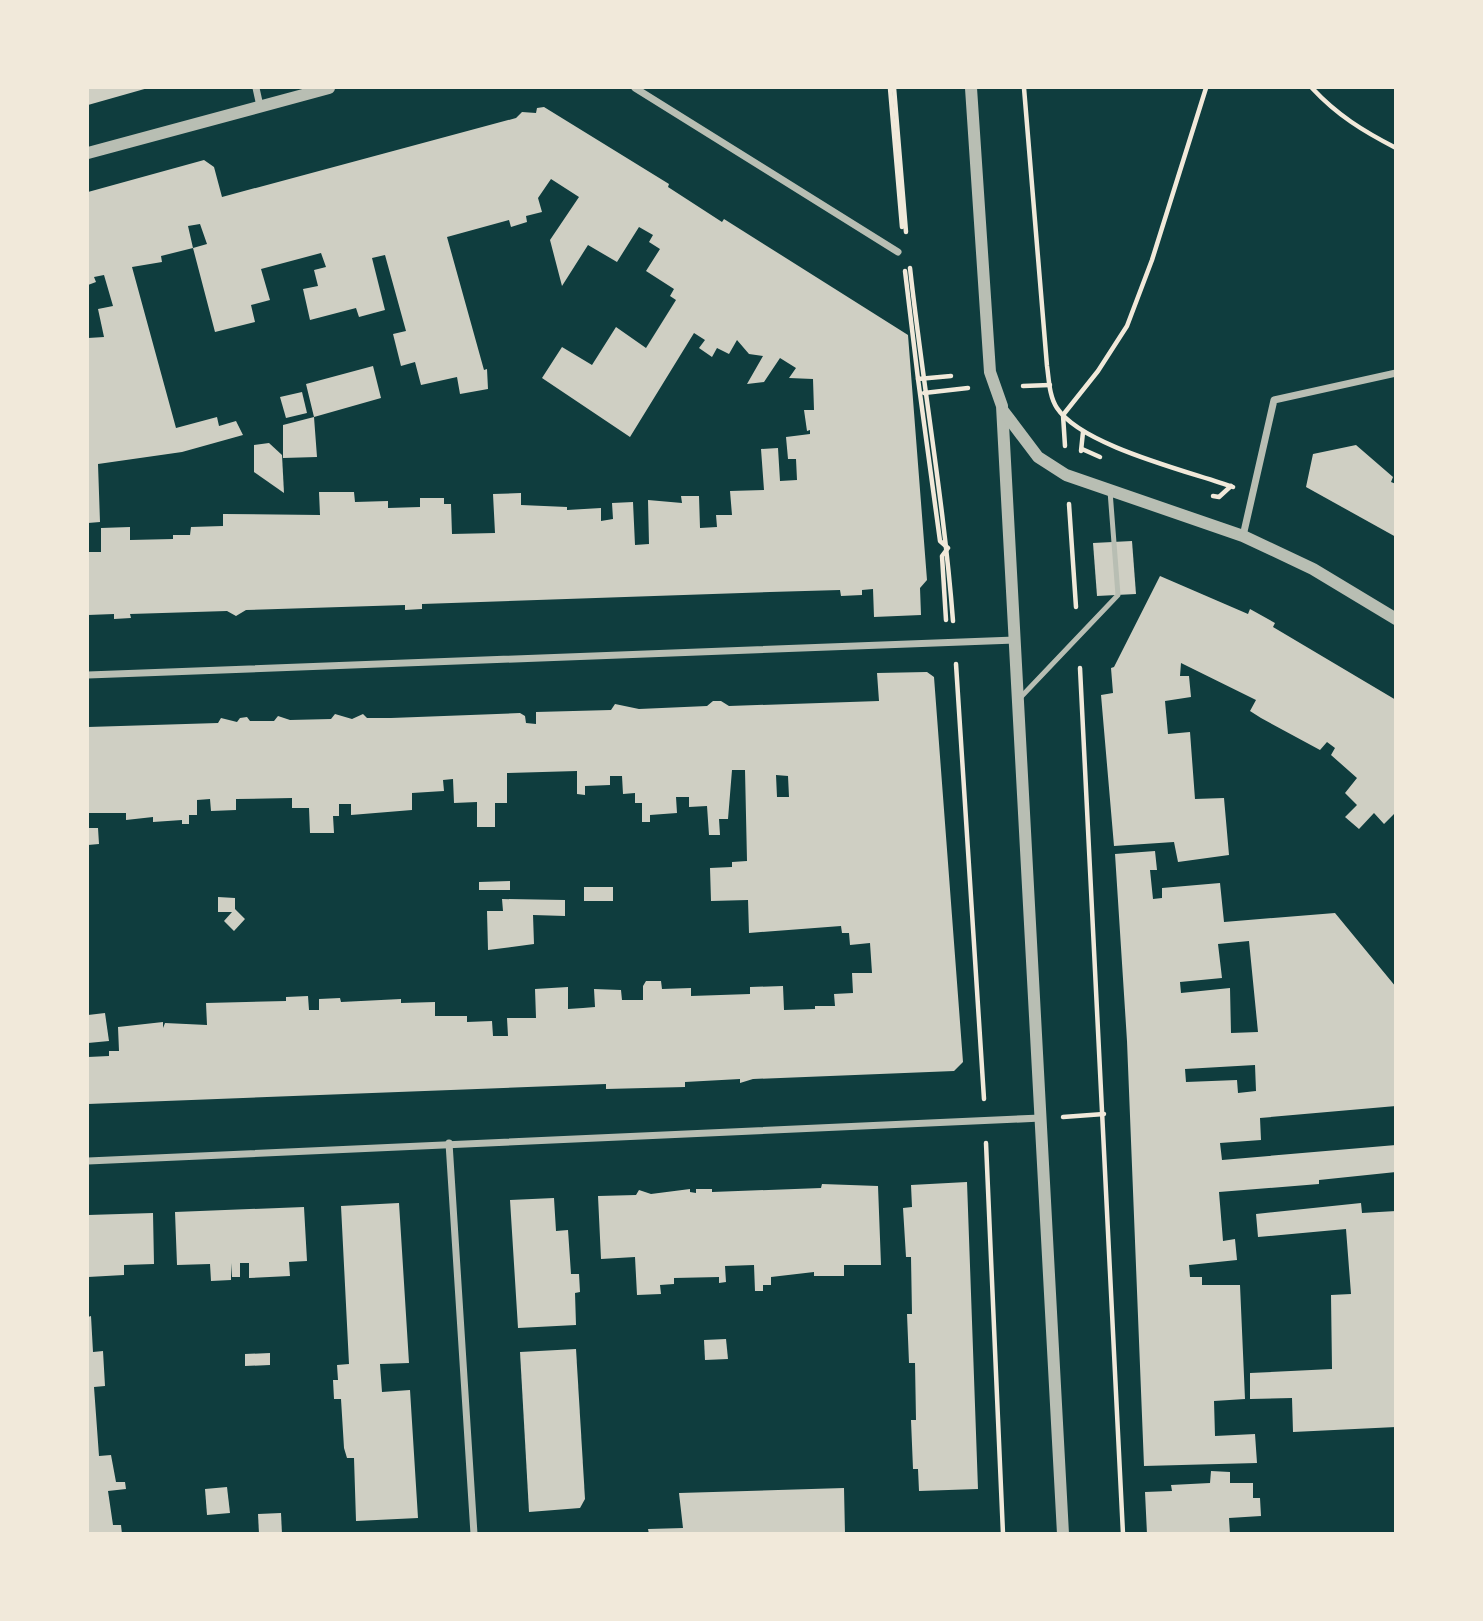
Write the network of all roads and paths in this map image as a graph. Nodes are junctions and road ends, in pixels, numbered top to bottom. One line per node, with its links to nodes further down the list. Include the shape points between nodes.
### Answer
1 (256, 88): 9 (street)
2 (329, 88): 9 (street)
3 (635, 88): 13 (street)
4 (892, 88): 12 (path)
5 (971, 88): 19 (street, via 989,372)
6 (1024, 88): 20 (path, via 1047,366 1051,397)
7 (1206, 88): 20 (path, via 1127,326)
8 (1312, 88): 10 (path, via 1359,129)
9 (260, 106): 11 (street)
10 (1395, 148)
11 (88, 153)
12 (905, 238)
13 (898, 252)
14 (904, 260): 18 (path)
15 (909, 264): 18 (path)
16 (1395, 373): 26 (street, via 1273,400)
17 (951, 376): 18 (path)
18 (920, 379): 29 (path); 29 (path, via 940,541)
19 (1002, 407): 23 (street, via 1038,457); 32 (street)
20 (1063, 415): 21 (path); 23 (path)
21 (1083, 432): 22 (path); 24 (path)
22 (1081, 459)
23 (1066, 475): 25 (street); 31 (path)
24 (1231, 486): 26 (path); 27 (path, via 1219,497)
25 (1110, 490): 28 (street); 31 (lane, via 1118,595)
26 (1253, 493): 28 (street)
27 (1206, 494)
28 (1243, 536): 30 (street, via 1313,569)
29 (948, 548): 33 (path)
30 (1395, 619)
31 (1078, 638): 35 (lane); 36 (path)
32 (1015, 640): 33 (street); 35 (street)
33 (951, 643): 34 (street); 38 (path)
34 (88, 675)
35 (1018, 700): 37 (street)
36 (1104, 1114): 37 (path); 44 (path)
37 (1041, 1118): 38 (street); 43 (street)
38 (986, 1122): 39 (street); 42 (path)
39 (449, 1143): 40 (street); 41 (street)
40 (88, 1161)
41 (474, 1534)
42 (1003, 1534)
43 (1063, 1534)
44 (1123, 1534)

